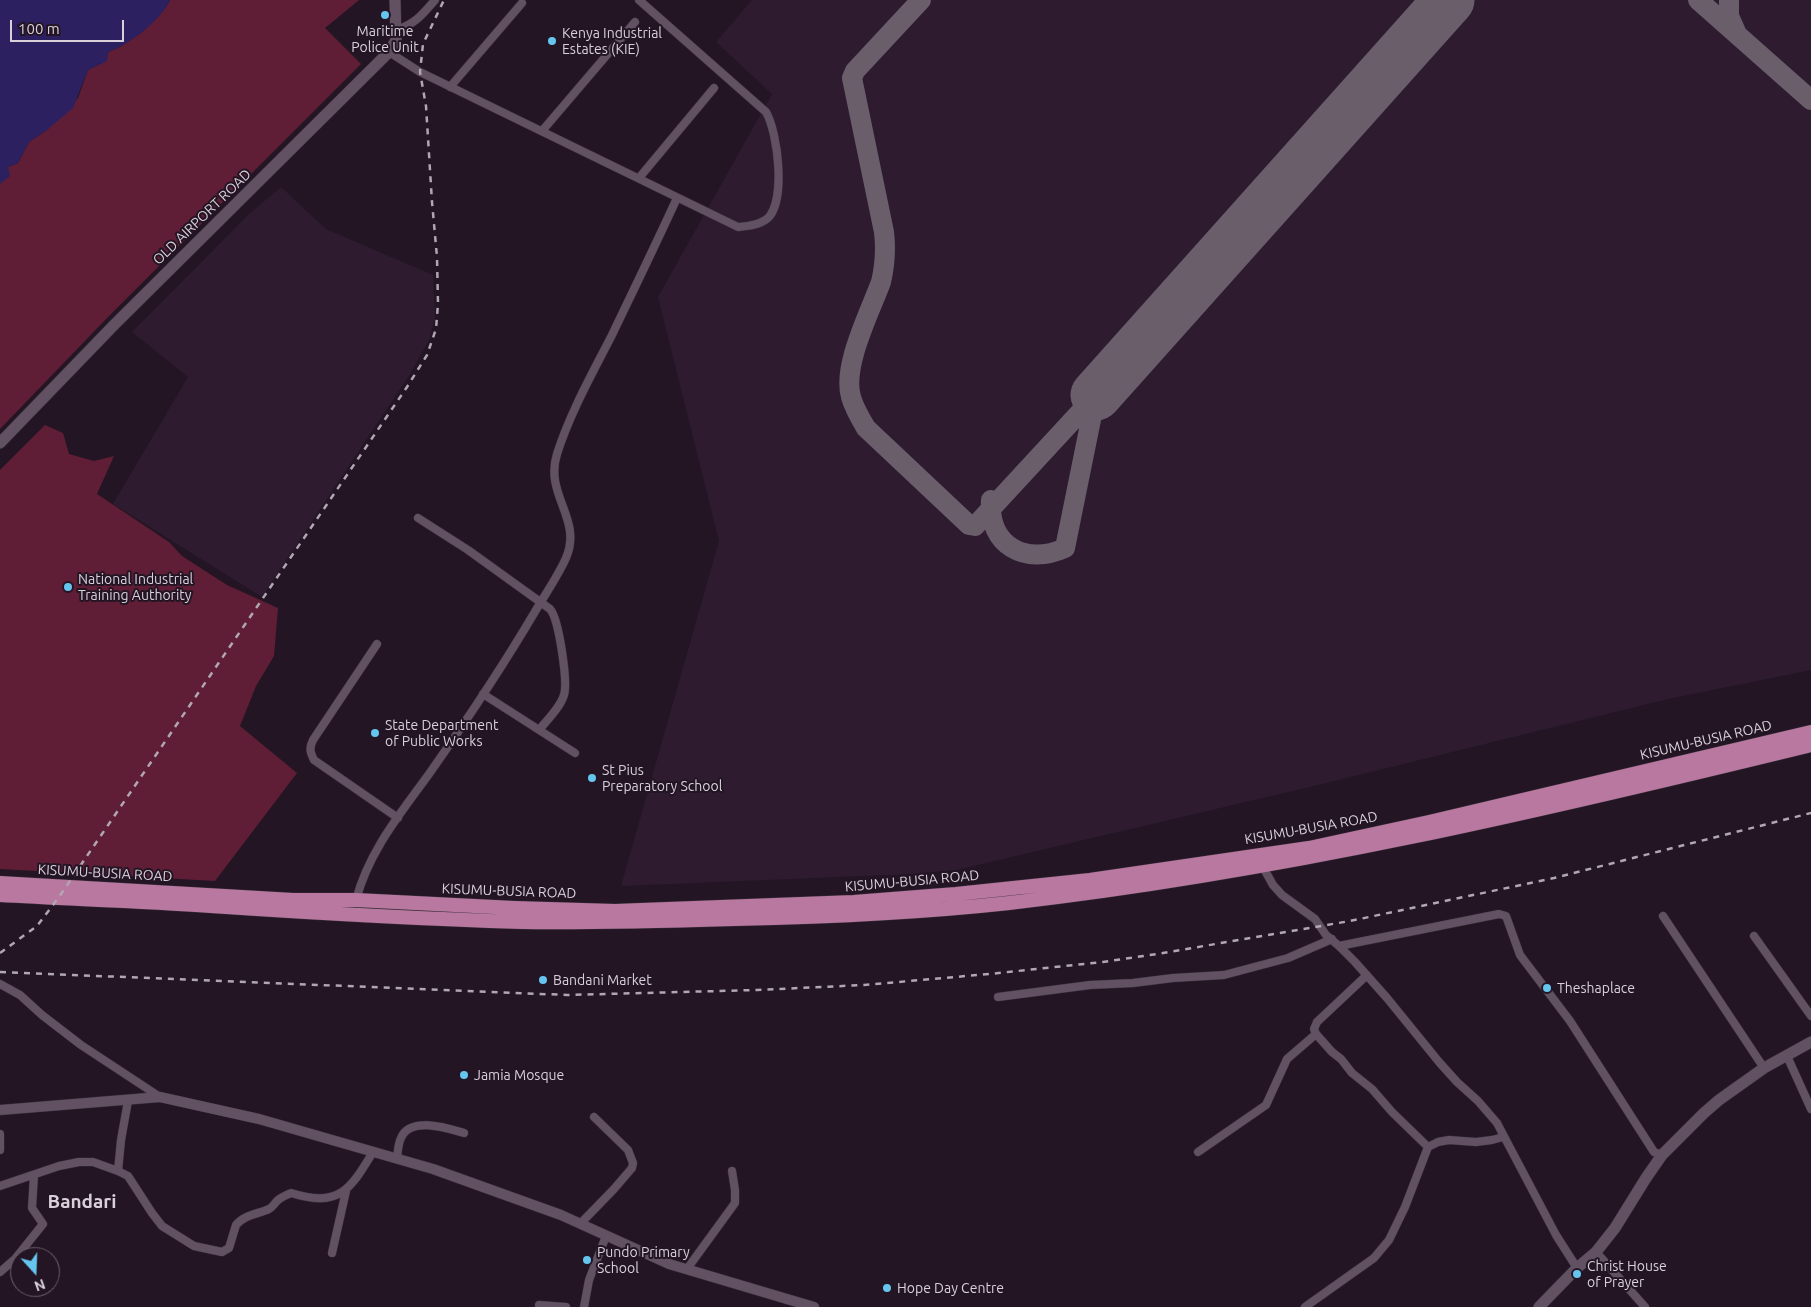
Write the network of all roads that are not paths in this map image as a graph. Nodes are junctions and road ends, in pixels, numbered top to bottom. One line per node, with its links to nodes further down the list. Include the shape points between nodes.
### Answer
1 (395, 0): 6 (main road, OLD AIRPORT ROAD)
2 (435, 0): 6 (street, via 421,17)
3 (639, 0): 12 (street, via 766,112 774,132 778,194 767,219 752,226 738,227)
4 (522, 3): 8 (street)
5 (635, 22): 10 (street)
6 (397, 30): 7 (main road, OLD AIRPORT ROAD)
7 (389, 52): 8 (street); 13 (main road, OLD AIRPORT ROAD, via 114,324)
8 (450, 86): 10 (street)
9 (714, 88): 11 (street)
10 (542, 132): 11 (street)
11 (639, 178): 12 (street)
12 (677, 198): 15 (street, via 580,398 557,454 554,480 571,538 565,560)
13 (0, 443)
14 (418, 518): 15 (street)
15 (540, 603): 17 (street); 18 (street, via 554,613 565,685 562,699)
16 (377, 644): 22 (street, via 313,740 310,753 314,760)
17 (483, 694): 18 (street); 22 (street)
18 (540, 730): 21 (street)
19 (1811, 732): 26 (highway, KISUMU-BUSIA ROAD, via 1309,848 1090,880 854,902 615,911)
20 (1811, 745): 23 (highway, KISUMU-BUSIA ROAD, via 1568,804)
21 (575, 753)
22 (398, 818): 26 (street, via 372,858)
23 (1262, 867): 25 (highway, KISUMU-BUSIA ROAD, via 1007,903 793,918 612,923 519,922); 29 (street, via 1272,885 1315,919)
24 (0, 883): 26 (highway, KISUMU-BUSIA ROAD, via 293,900)
25 (0, 895)
26 (356, 900)
27 (1662, 916): 38 (street)
28 (1754, 936): 34 (street)
29 (1332, 939): 30 (street); 33 (street, via 1288,958 1224,975 1090,985)
30 (1340, 946): 31 (street); 51 (street, via 1499,914 1506,916 1520,955 1570,1021 1654,1152)
31 (1367, 975): 35 (street, via 1317,1022); 46 (street, via 1438,1062 1478,1101)
32 (0, 984): 39 (street, via 20,995 81,1045)
33 (998, 997)
34 (1811, 1016)
35 (1316, 1034): 47 (street); 50 (street, via 1287,1059 1266,1105)
36 (1811, 1042): 37 (main road)
37 (1787, 1056): 38 (main road); 41 (street)
38 (1764, 1068): 51 (main road, via 1719,1100)
39 (160, 1097): 40 (street); 49 (street, via 276,1124)
40 (128, 1101): 42 (street); 53 (street)
41 (1811, 1109)
42 (0, 1110)
43 (594, 1117): 58 (street, via 628,1150 633,1163 614,1189)
44 (464, 1133): 52 (street, via 416,1126 401,1137)
45 (0, 1134): 48 (street)
46 (1503, 1137): 47 (street, via 1476,1142 1449,1140); 62 (street)
47 (1428, 1147): 69 (street, via 1389,1240 1374,1258)
48 (0, 1150)
49 (373, 1152): 52 (street); 57 (street)
50 (1198, 1152)
51 (1662, 1155): 61 (main road)
52 (397, 1158): 58 (street)
53 (118, 1171): 55 (street, via 92,1162 79,1162); 57 (street, via 128,1176 162,1226 194,1246 222,1252 229,1248 238,1222 272,1208 283,1196 291,1193 328,1198)
54 (732, 1172): 63 (street, via 735,1203)
55 (34, 1175): 56 (street); 64 (street, via 32,1208 43,1224)
56 (0, 1186)
57 (346, 1191): 60 (street)
58 (580, 1224): 59 (street)
59 (606, 1236): 63 (street); 67 (street, via 589,1280)
60 (332, 1252)
61 (1596, 1252): 62 (main road); 71 (street)
62 (1577, 1268): 70 (main road)
63 (687, 1269): 68 (street)
64 (0, 1272)
65 (539, 1305): 66 (street)
66 (566, 1307)
67 (584, 1307)
68 (814, 1307)
69 (1305, 1307)
70 (1539, 1307)
71 (1645, 1307)

